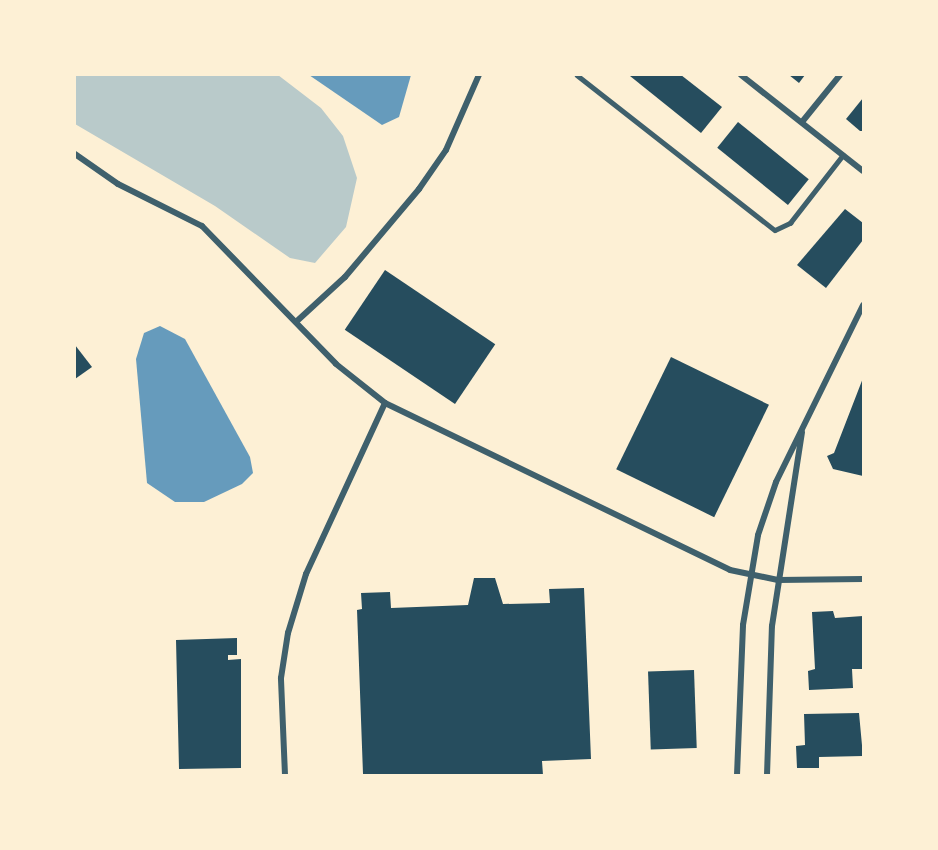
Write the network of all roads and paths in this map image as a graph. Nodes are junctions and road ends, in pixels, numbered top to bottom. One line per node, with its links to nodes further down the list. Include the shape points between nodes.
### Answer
1 (479, 75): 10 (street, via 447,150 419,189 345,277)
2 (577, 75): 7 (lane, via 775,230 790,223)
3 (741, 75): 5 (street)
4 (840, 75): 5 (street)
5 (802, 122): 7 (street)
6 (75, 154): 10 (street, via 118,184 202,226)
7 (843, 155): 8 (street)
8 (863, 171)
9 (863, 305): 12 (street)
10 (297, 321): 11 (street, via 336,364)
11 (385, 402): 13 (street, via 706,560); 16 (street, via 306,574 288,633 281,678)
12 (803, 426): 13 (street, via 776,482); 15 (street)
13 (749, 575): 15 (street); 17 (street)
14 (863, 579): 15 (street)
15 (778, 580): 18 (street)
16 (285, 775)
17 (737, 775)
18 (767, 775)

